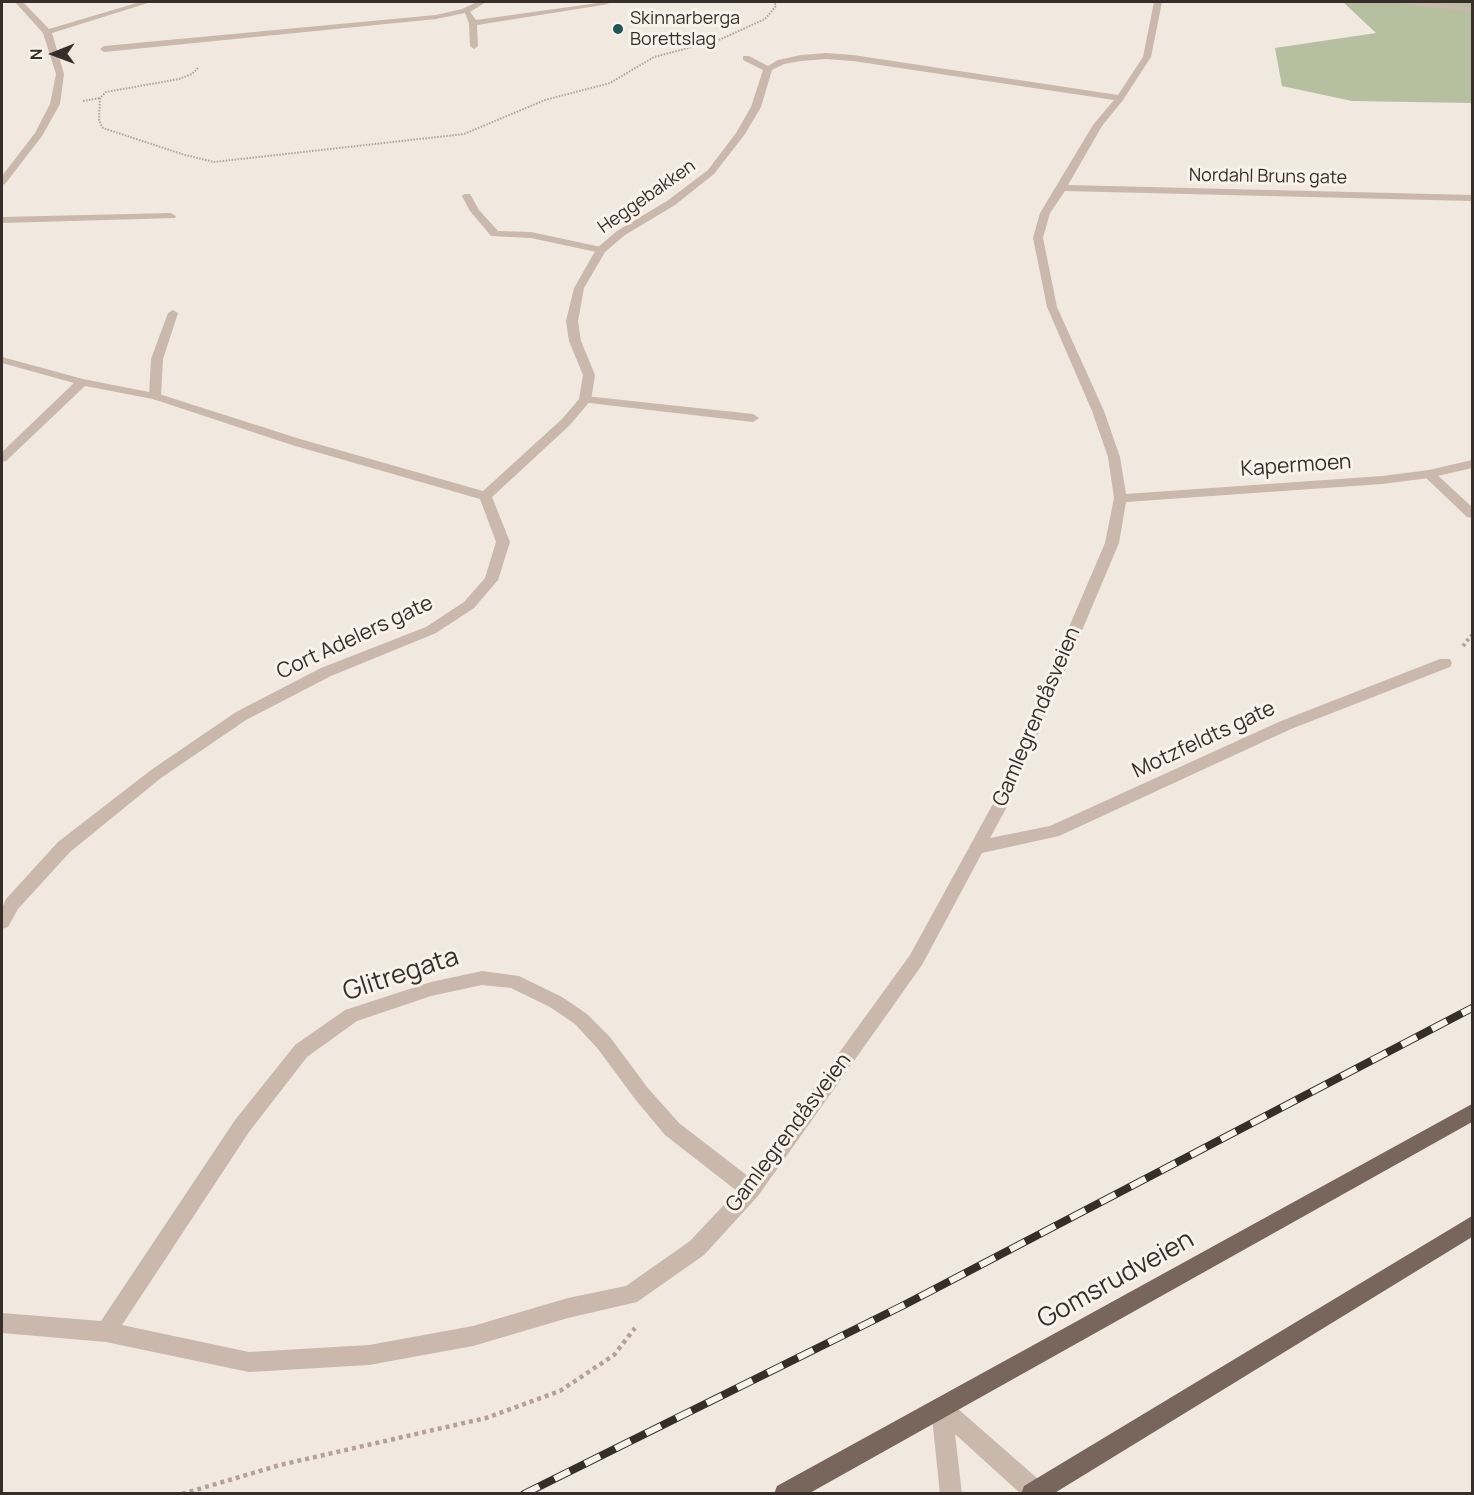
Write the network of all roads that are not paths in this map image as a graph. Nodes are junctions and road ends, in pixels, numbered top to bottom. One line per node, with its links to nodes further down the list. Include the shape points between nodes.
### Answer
1 (20, 2): 10 (street)
2 (147, 2): 10 (street)
3 (482, 2): 8 (street)
4 (1158, 2): 15 (street, Gamlegrendåsveien, via 1147,57)
5 (1405, 2): 7 (street)
6 (605, 4): 9 (street)
7 (1473, 10)
8 (465, 11): 9 (street); 12 (street, via 340,28)
9 (473, 23): 11 (street)
10 (47, 32): 16 (street, via 60,74 55,104 39,134)
11 (474, 46)
12 (104, 49)
13 (746, 58): 14 (street)
14 (768, 69): 15 (street, via 801,58 853,58); 22 (street, Heggebakken, via 756,107 711,172)
15 (1120, 98): 17 (street, Gamlegrendåsveien, via 1098,125)
16 (2, 182)
17 (1062, 188): 19 (street, Nordahl Bruns gate); 33 (street, Gamlegrendåsveien, via 1045,213 1038,238 1052,307 1098,411 1114,457)
18 (467, 196): 22 (street, via 475,212 495,234 531,235)
19 (1473, 198)
20 (171, 216): 21 (street)
21 (2, 220)
22 (601, 250): 27 (street, Heggebakken, via 579,288 572,321 575,341 589,375)
23 (173, 313): 26 (street, via 157,359)
24 (2, 360): 25 (street)
25 (81, 382): 26 (street); 29 (street)
26 (154, 396): 32 (street)
27 (585, 400): 28 (street); 32 (street)
28 (753, 418)
29 (2, 458)
30 (1473, 464): 31 (street, Kapermoen)
31 (1429, 474): 33 (street, Kapermoen); 34 (street)
32 (485, 496): 37 (street, Cort Adelers gate, via 503,542 491,579 469,605 431,630 326,672 241,716 156,774 64,847 12,904)
33 (1120, 498): 36 (street, Gamlegrendåsveien, via 1112,543 1001,803)
34 (1473, 514)
35 (1445, 663): 36 (street, Motzfeldts gate, via 1286,725 1053,832)
36 (978, 847): 39 (street, Gamlegrendåsveien, via 916,960)
37 (2, 922)
38 (1473, 1113): 43 (main road, Gomsrudveien)
39 (751, 1190): 42 (street, Gamlegrendåsveien, via 696,1248 630,1295 568,1308 473,1336 369,1355 249,1362); 42 (street, Glitregata, via 672,1129 604,1043 581,1019 556,1002 513,981 482,978 431,989 351,1015 301,1051 242,1126)
40 (1473, 1226): 44 (main road)
41 (2, 1323): 42 (street)
42 (106, 1332)
43 (942, 1408): 44 (street); 45 (main road, Gomsrudveien); 46 (street)
44 (1036, 1493)
45 (785, 1494)
46 (951, 1494)

